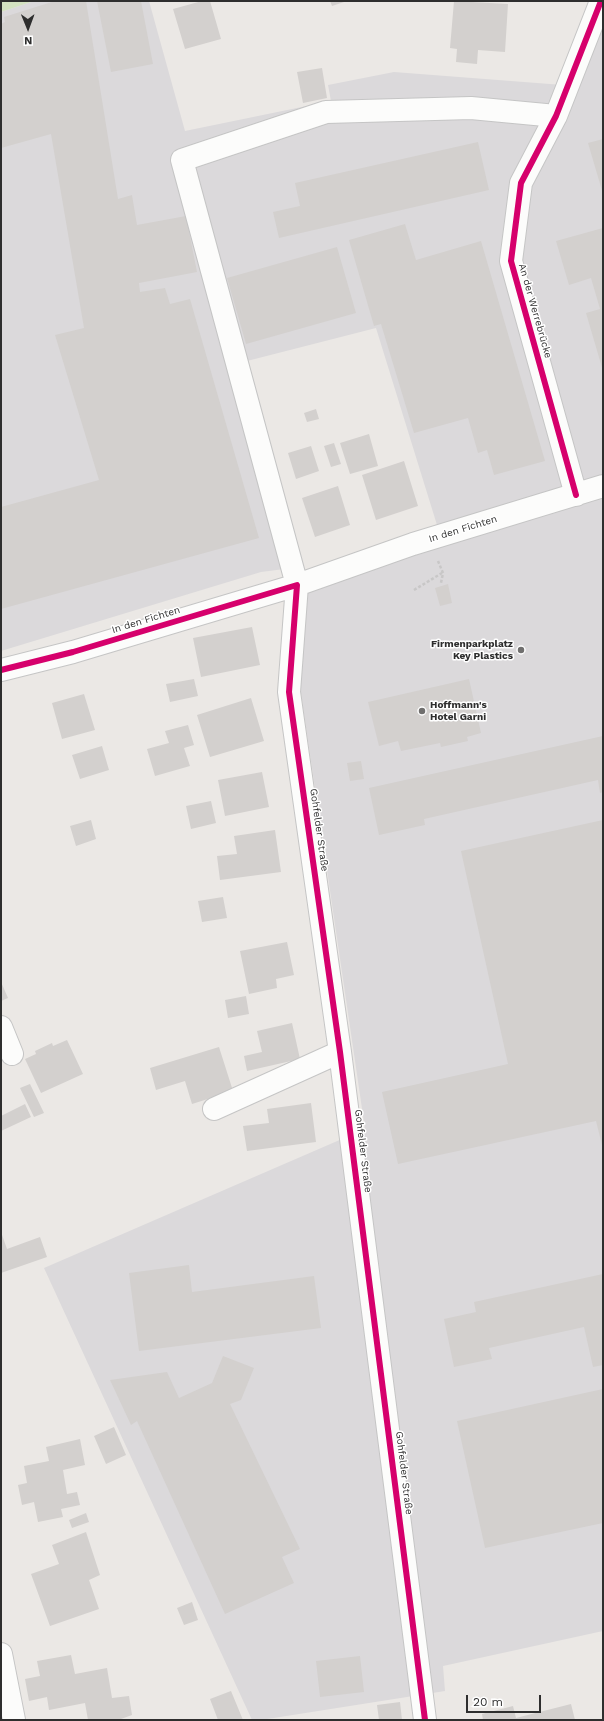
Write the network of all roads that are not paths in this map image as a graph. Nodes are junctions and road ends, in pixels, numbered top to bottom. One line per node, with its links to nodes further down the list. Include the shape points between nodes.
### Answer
1 (602, 1): 2 (street, An der Werrebrücke)
2 (556, 116): 4 (street, An der Werrebrücke, via 520,183 511,262); 5 (street, Gohfelder Straße, via 471,108 326,112 182,160)
3 (603, 486): 4 (street, In den Fichten)
4 (576, 495): 5 (street, In den Fichten, via 413,544)
5 (297, 585): 6 (street, In den Fichten, via 73,652); 8 (street, Gohfelder Straße, via 289,692)
6 (1, 670)
7 (1, 1027): 9 (street)
8 (340, 1052): 10 (street); 13 (street, Gohfelder Straße)
9 (12, 1054)
10 (214, 1109)
11 (2, 1666): 12 (street)
12 (14, 1720)
13 (425, 1720)

